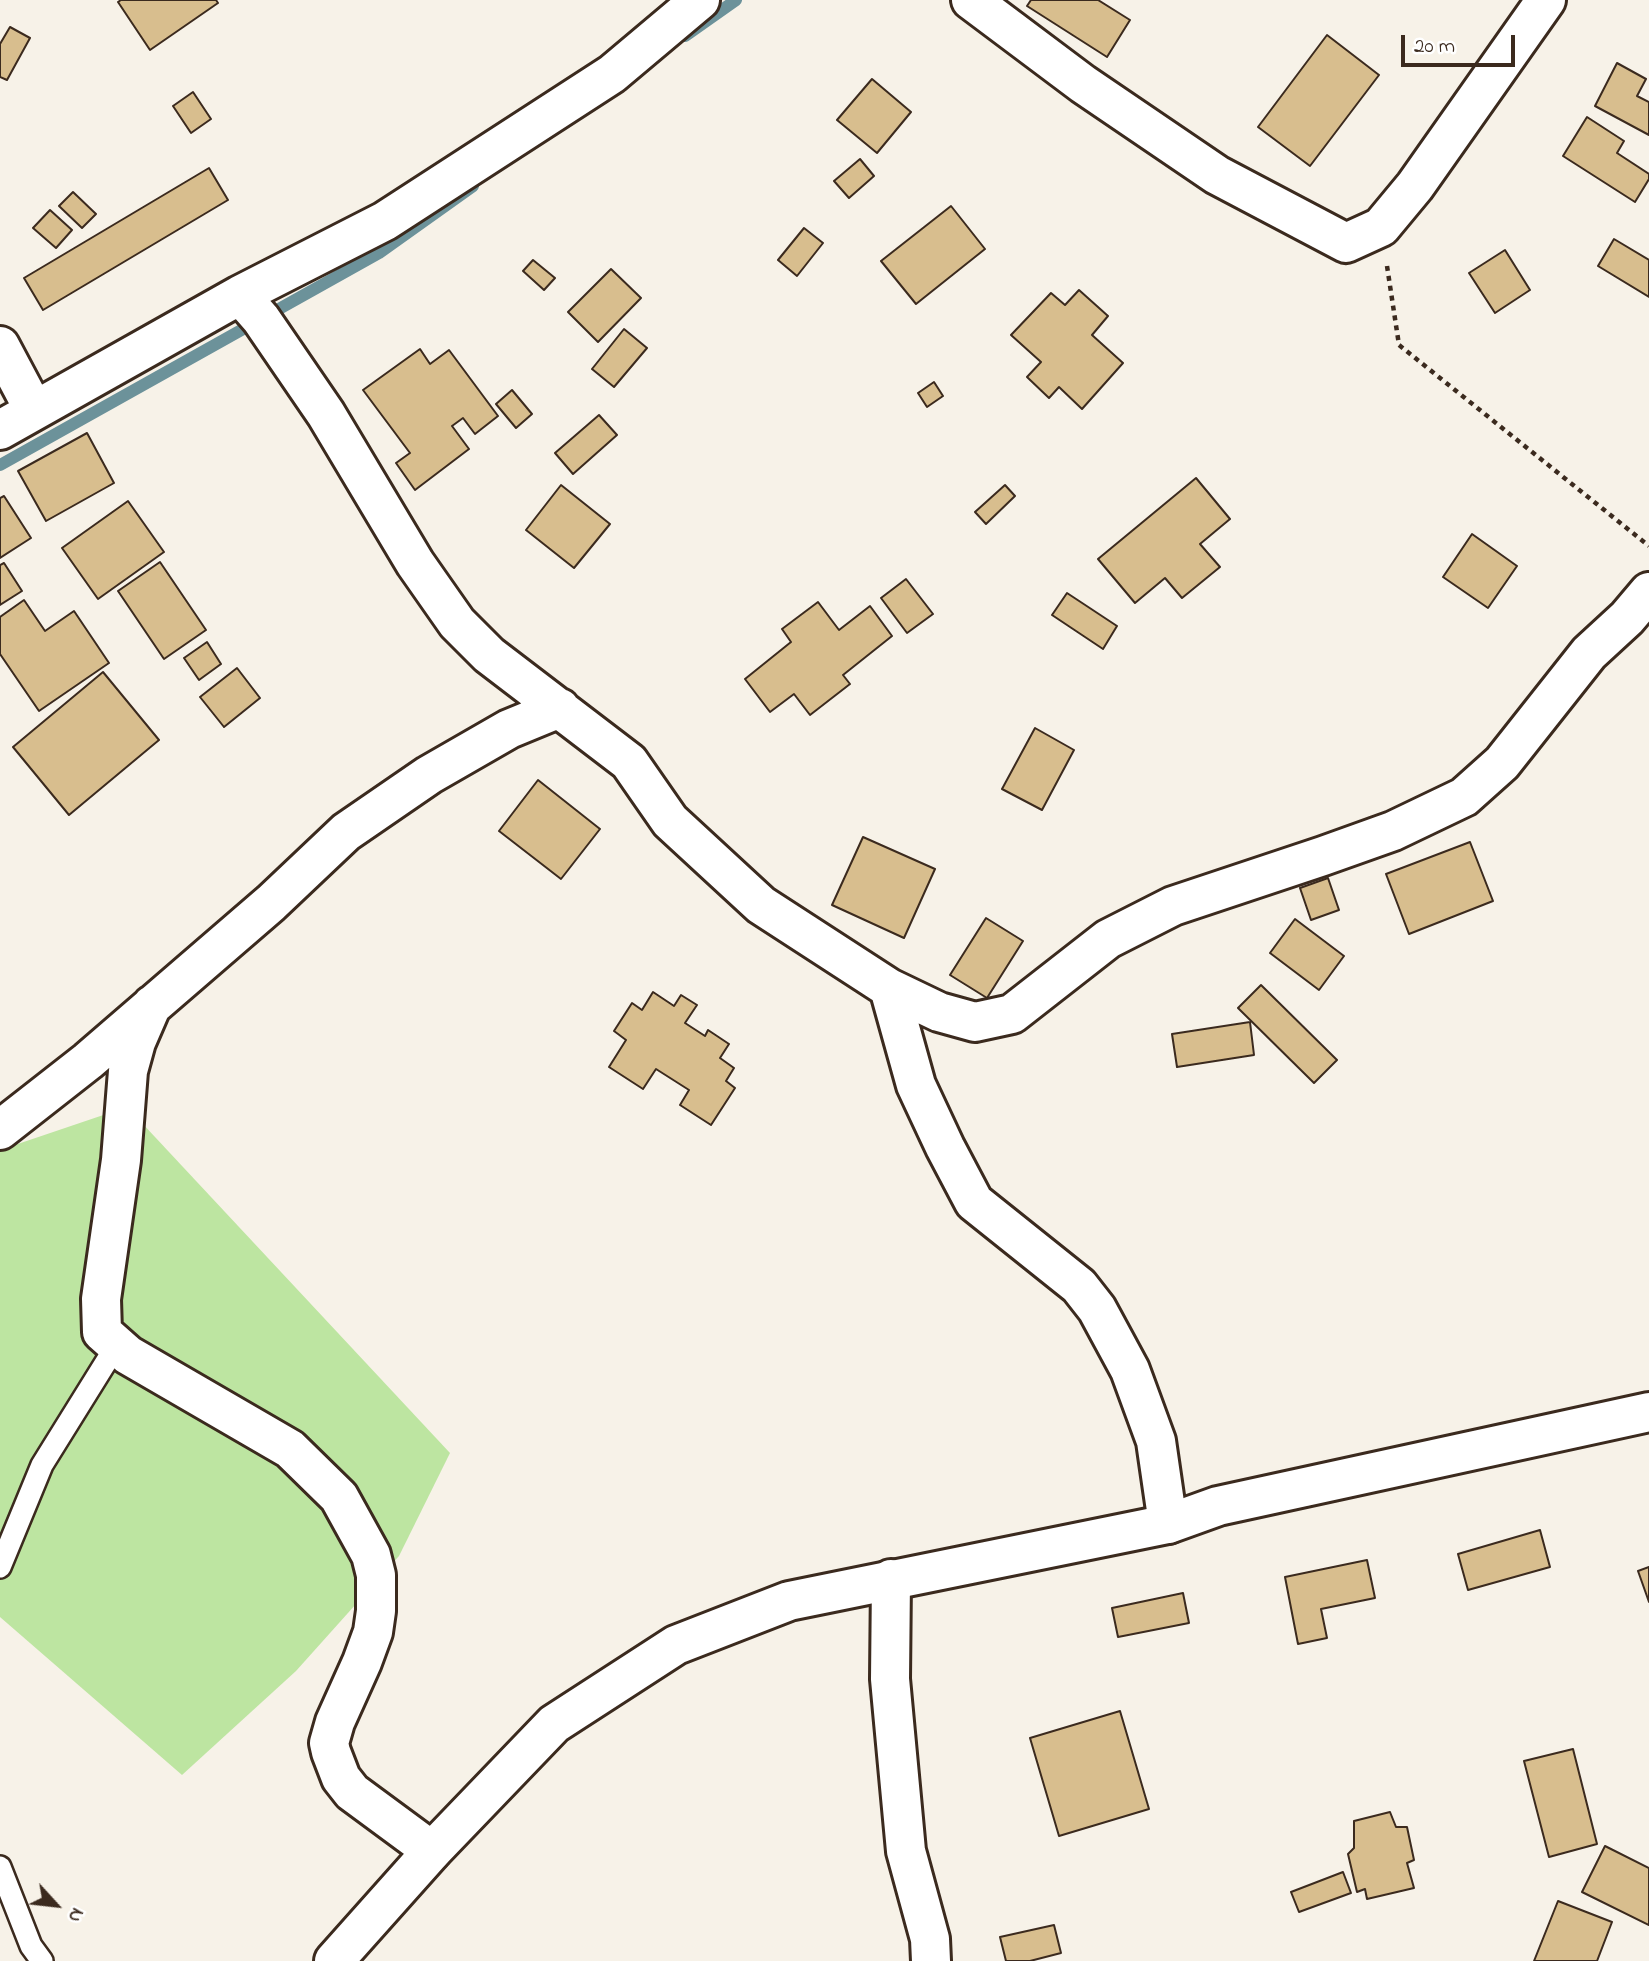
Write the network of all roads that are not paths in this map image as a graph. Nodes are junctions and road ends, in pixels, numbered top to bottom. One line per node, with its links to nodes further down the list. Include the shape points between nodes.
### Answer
1 (700, 0): 4 (street, via 612,74 396,213)
2 (971, 0): 3 (street, via 1083,85 1217,176 1346,243 1381,227 1415,186)
3 (1546, 0)
4 (240, 295): 6 (street); 9 (street, via 326,414 415,563 457,623 489,655)
5 (0, 346): 6 (street)
6 (34, 410): 7 (street)
7 (0, 430)
8 (1649, 592): 10 (street, via 1589,653 1502,763 1464,797 1381,835 1173,905 1108,939 1012,1014 975,1021 939,1012)
9 (560, 708): 10 (street, via 629,762 670,821 761,905); 11 (street, via 509,729 429,775 346,832)
10 (889, 988): 15 (street, via 916,1085 974,1202 1079,1286 1130,1370 1156,1441)
11 (152, 1005): 12 (street); 13 (street, via 128,1071 121,1160 101,1299 102,1332)
12 (0, 1130)
13 (116, 1346): 16 (lane, via 42,1465); 18 (street, via 290,1449 339,1497 371,1555 376,1611 362,1662 335,1722 331,1752 352,1792)
14 (1649, 1412): 15 (street, via 1218,1506)
15 (1168, 1524): 17 (street)
16 (0, 1567)
17 (891, 1579): 18 (street, via 789,1601 676,1645 554,1724); 22 (street, via 890,1679 906,1851 930,1939)
18 (432, 1851): 21 (street)
19 (0, 1867): 20 (lane, via 31,1946)
20 (42, 1961)
21 (334, 1961)
22 (931, 1961)

